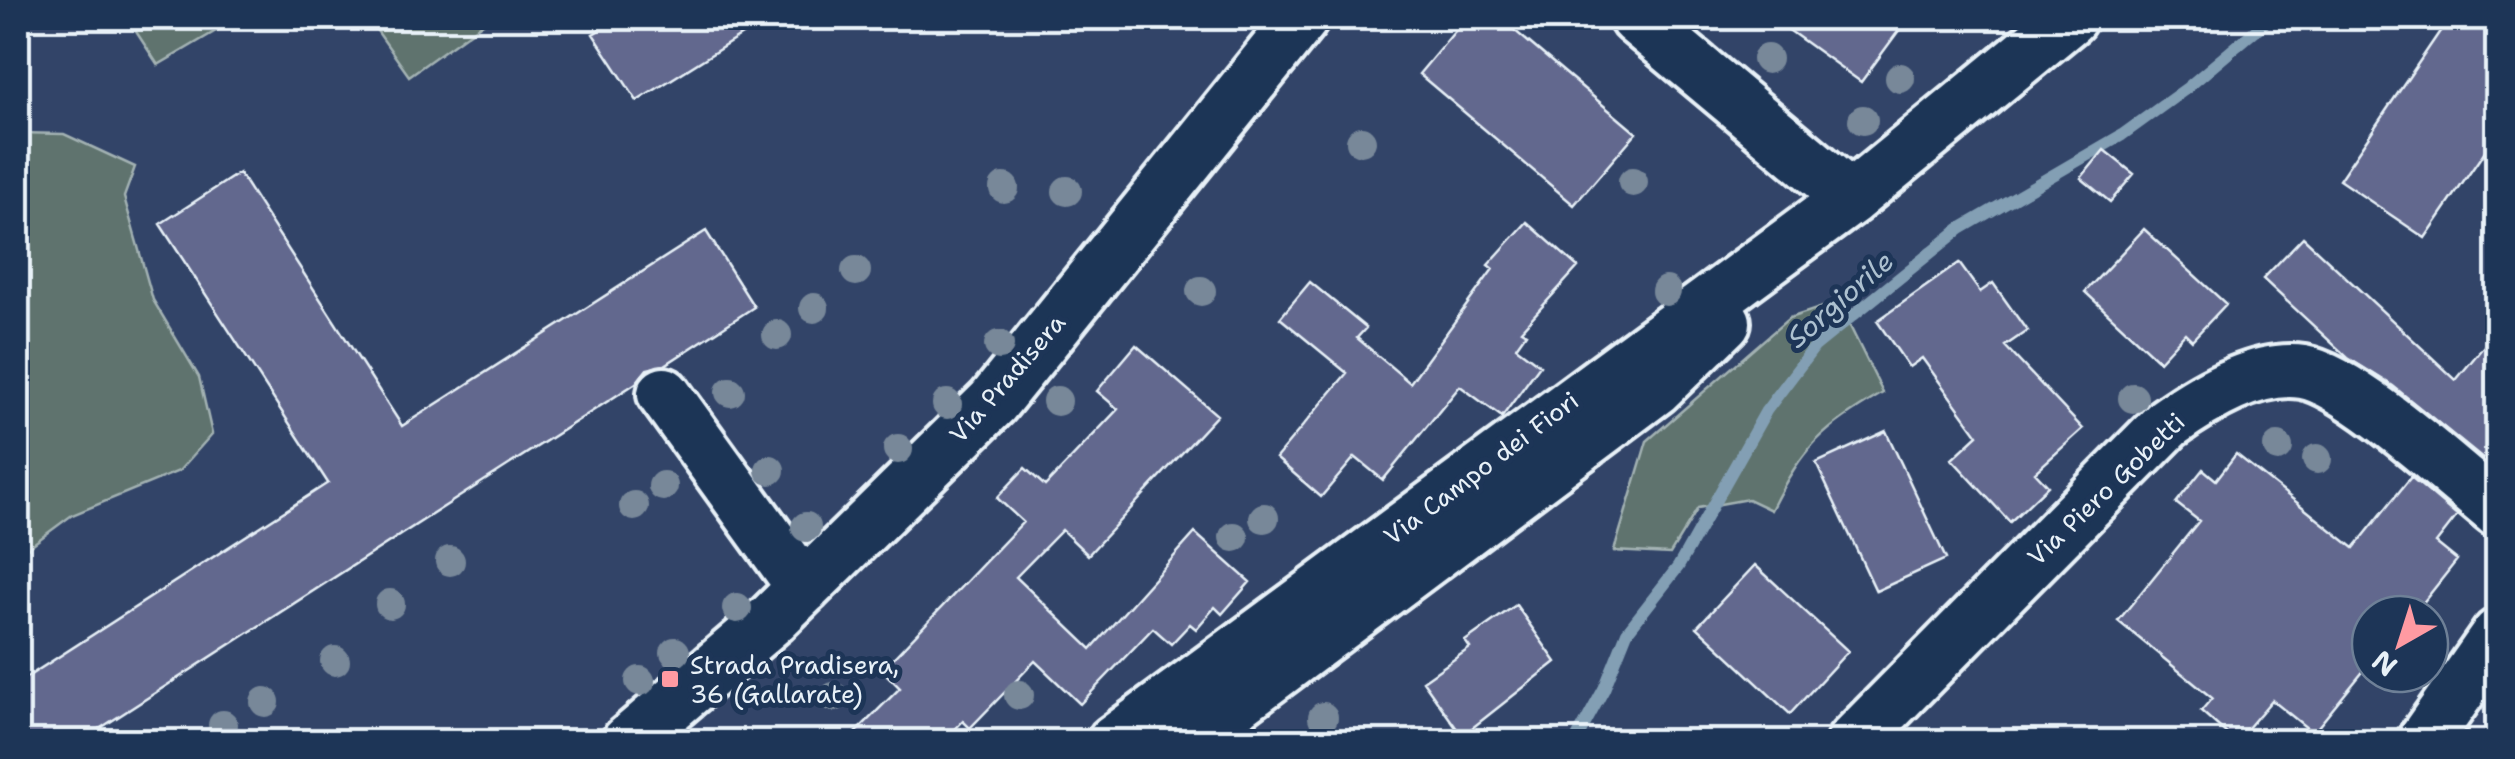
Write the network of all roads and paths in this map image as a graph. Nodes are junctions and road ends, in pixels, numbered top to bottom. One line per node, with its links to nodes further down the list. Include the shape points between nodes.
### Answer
1 (1302, 18): 7 (street, Via Pradisera, via 993,402)
2 (1636, 18): 4 (street)
3 (2070, 18): 4 (street, Via Campo dei Fiori)
4 (1850, 198): 10 (street, Via Campo dei Fiori); 11 (street, Via Campo dei Fiori, via 1655,389)
5 (664, 394): 7 (street)
6 (2498, 510): 12 (street, Via Piero Gobetti, via 2335,385 2302,372 2262,375 2168,423)
7 (804, 588): 9 (street, Via Pradisera)
8 (2498, 634): 13 (street)
9 (628, 742)
10 (1114, 742)
11 (1182, 742)
12 (1853, 742)
13 (2423, 742)

